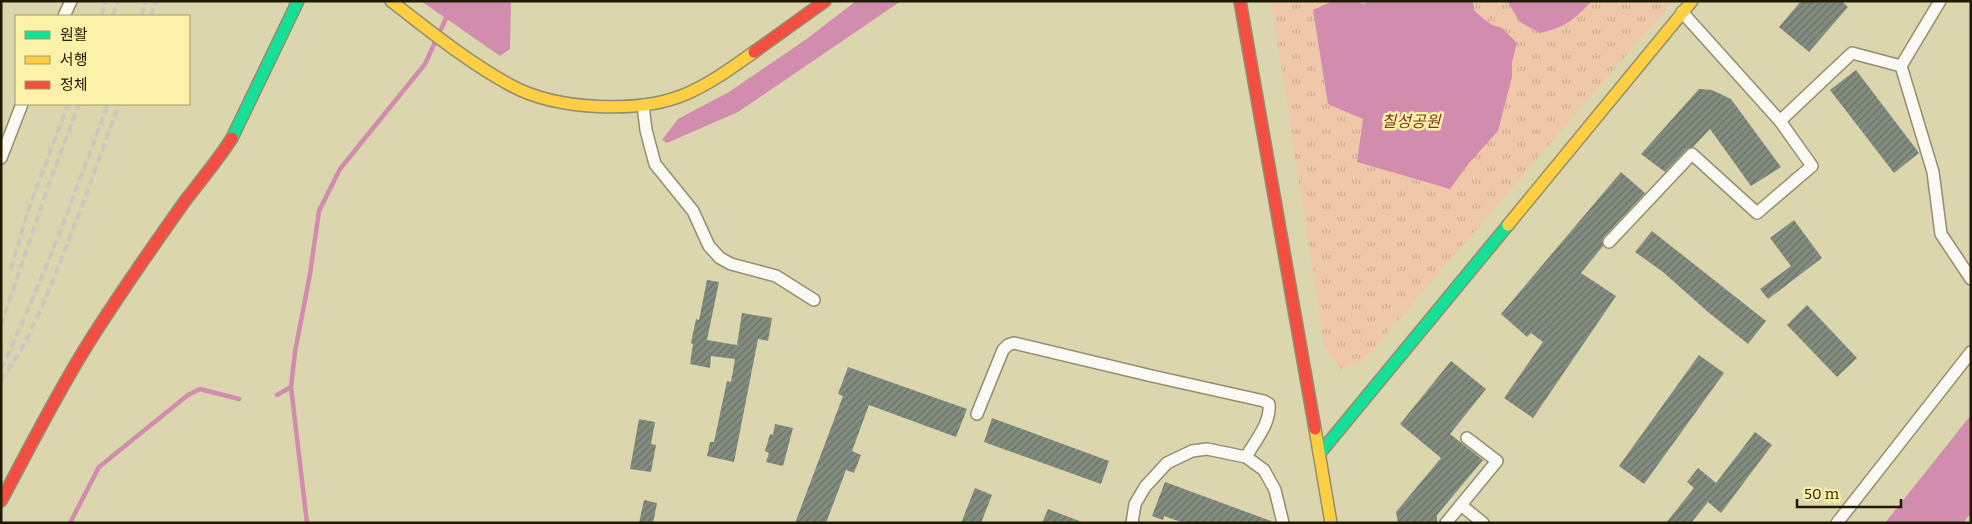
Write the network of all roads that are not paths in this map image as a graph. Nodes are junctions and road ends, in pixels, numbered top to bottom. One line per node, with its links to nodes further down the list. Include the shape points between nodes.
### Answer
1 (71, 1): 9 (street)
2 (298, 1): 23 (main road, via 234,135 186,199 91,339)
3 (391, 1): 12 (main road, via 473,63 532,95 577,106)
4 (824, 1): 12 (main road, via 723,74 686,94)
5 (1240, 1): 21 (main road)
6 (1692, 1): 8 (main road)
7 (1940, 1): 10 (street)
8 (1682, 12): 13 (street); 21 (main road)
9 (64, 15)
10 (1901, 66): 13 (street, via 1852,53); 16 (street, via 1934,172 1941,234)
11 (22, 105): 14 (street)
12 (643, 105): 17 (street, via 655,164 693,211 709,246 731,264 776,276)
13 (1780, 121): 15 (street, via 1812,166 1756,213 1692,154)
14 (1, 158)
15 (1609, 242)
16 (1971, 279)
17 (814, 300)
18 (1971, 352): 30 (street)
19 (977, 414): 22 (street, via 1003,350 1014,343 1264,401 1269,404 1270,411)
20 (1467, 438): 24 (street, via 1497,461)
21 (1320, 453): 27 (main road)
22 (1246, 457): 25 (street, via 1207,449 1192,451 1167,463 1145,486 1135,504); 26 (street, via 1264,470 1271,480)
23 (1, 501)
24 (1462, 504): 28 (street); 29 (street)
25 (1132, 523)
26 (1282, 523)
27 (1331, 523)
28 (1446, 523)
29 (1483, 523)
30 (1837, 523)

